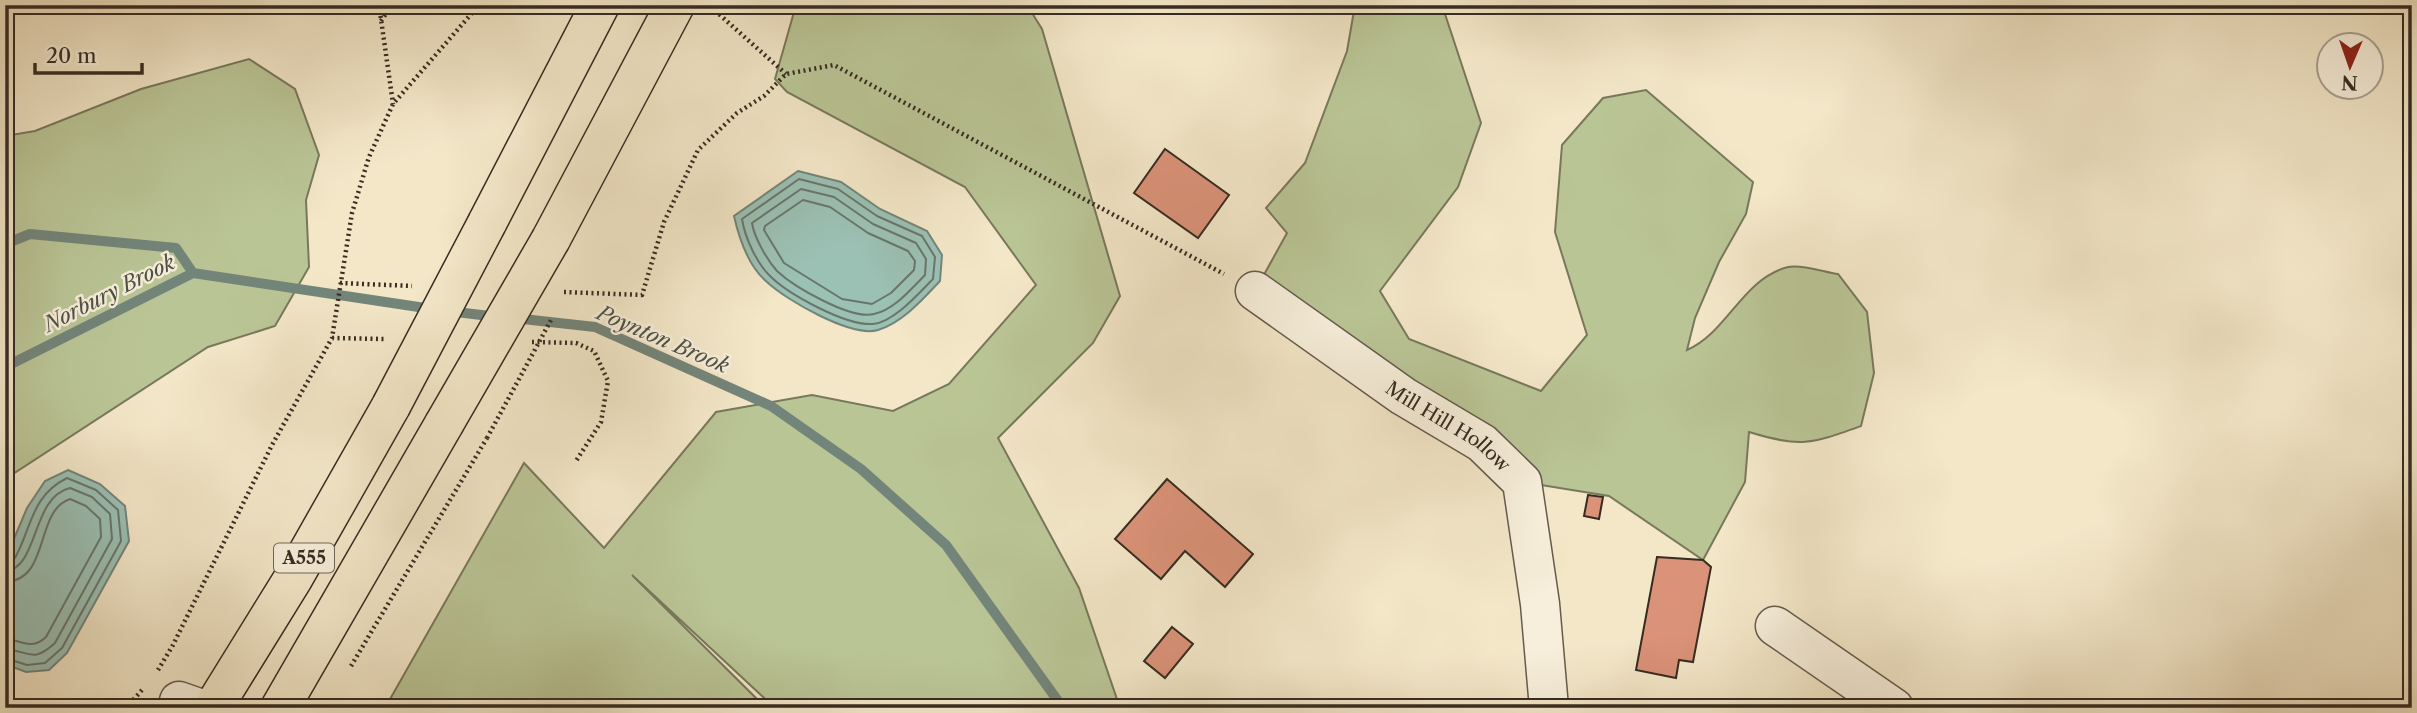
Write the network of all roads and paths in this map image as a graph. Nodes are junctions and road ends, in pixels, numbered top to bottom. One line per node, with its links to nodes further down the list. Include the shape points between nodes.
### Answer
1 (379, 5): 7 (path)
2 (392, 5): 7 (path)
3 (478, 5): 8 (path)
4 (600, 5): 15 (highway, A555, bridge, via 391,406 294,577)
5 (675, 5): 17 (highway, A555, bridge, via 551,239)
6 (710, 6): 10 (path, via 786,74 834,65)
7 (380, 22): 8 (path)
8 (393, 104): 15 (path, via 352,213 332,338 272,445 173,646)
9 (569, 286): 11 (path)
10 (1255, 291): 18 (street, Mill Hill Hollow, via 1403,396 1482,443 1522,482)
11 (563, 298)
12 (557, 310): 14 (path, bridge, via 487,438)
13 (1775, 626): 19 (street)
14 (347, 673)
15 (179, 694): 16 (path)
16 (126, 708)
17 (279, 708)
18 (1549, 708)
19 (1895, 708)

